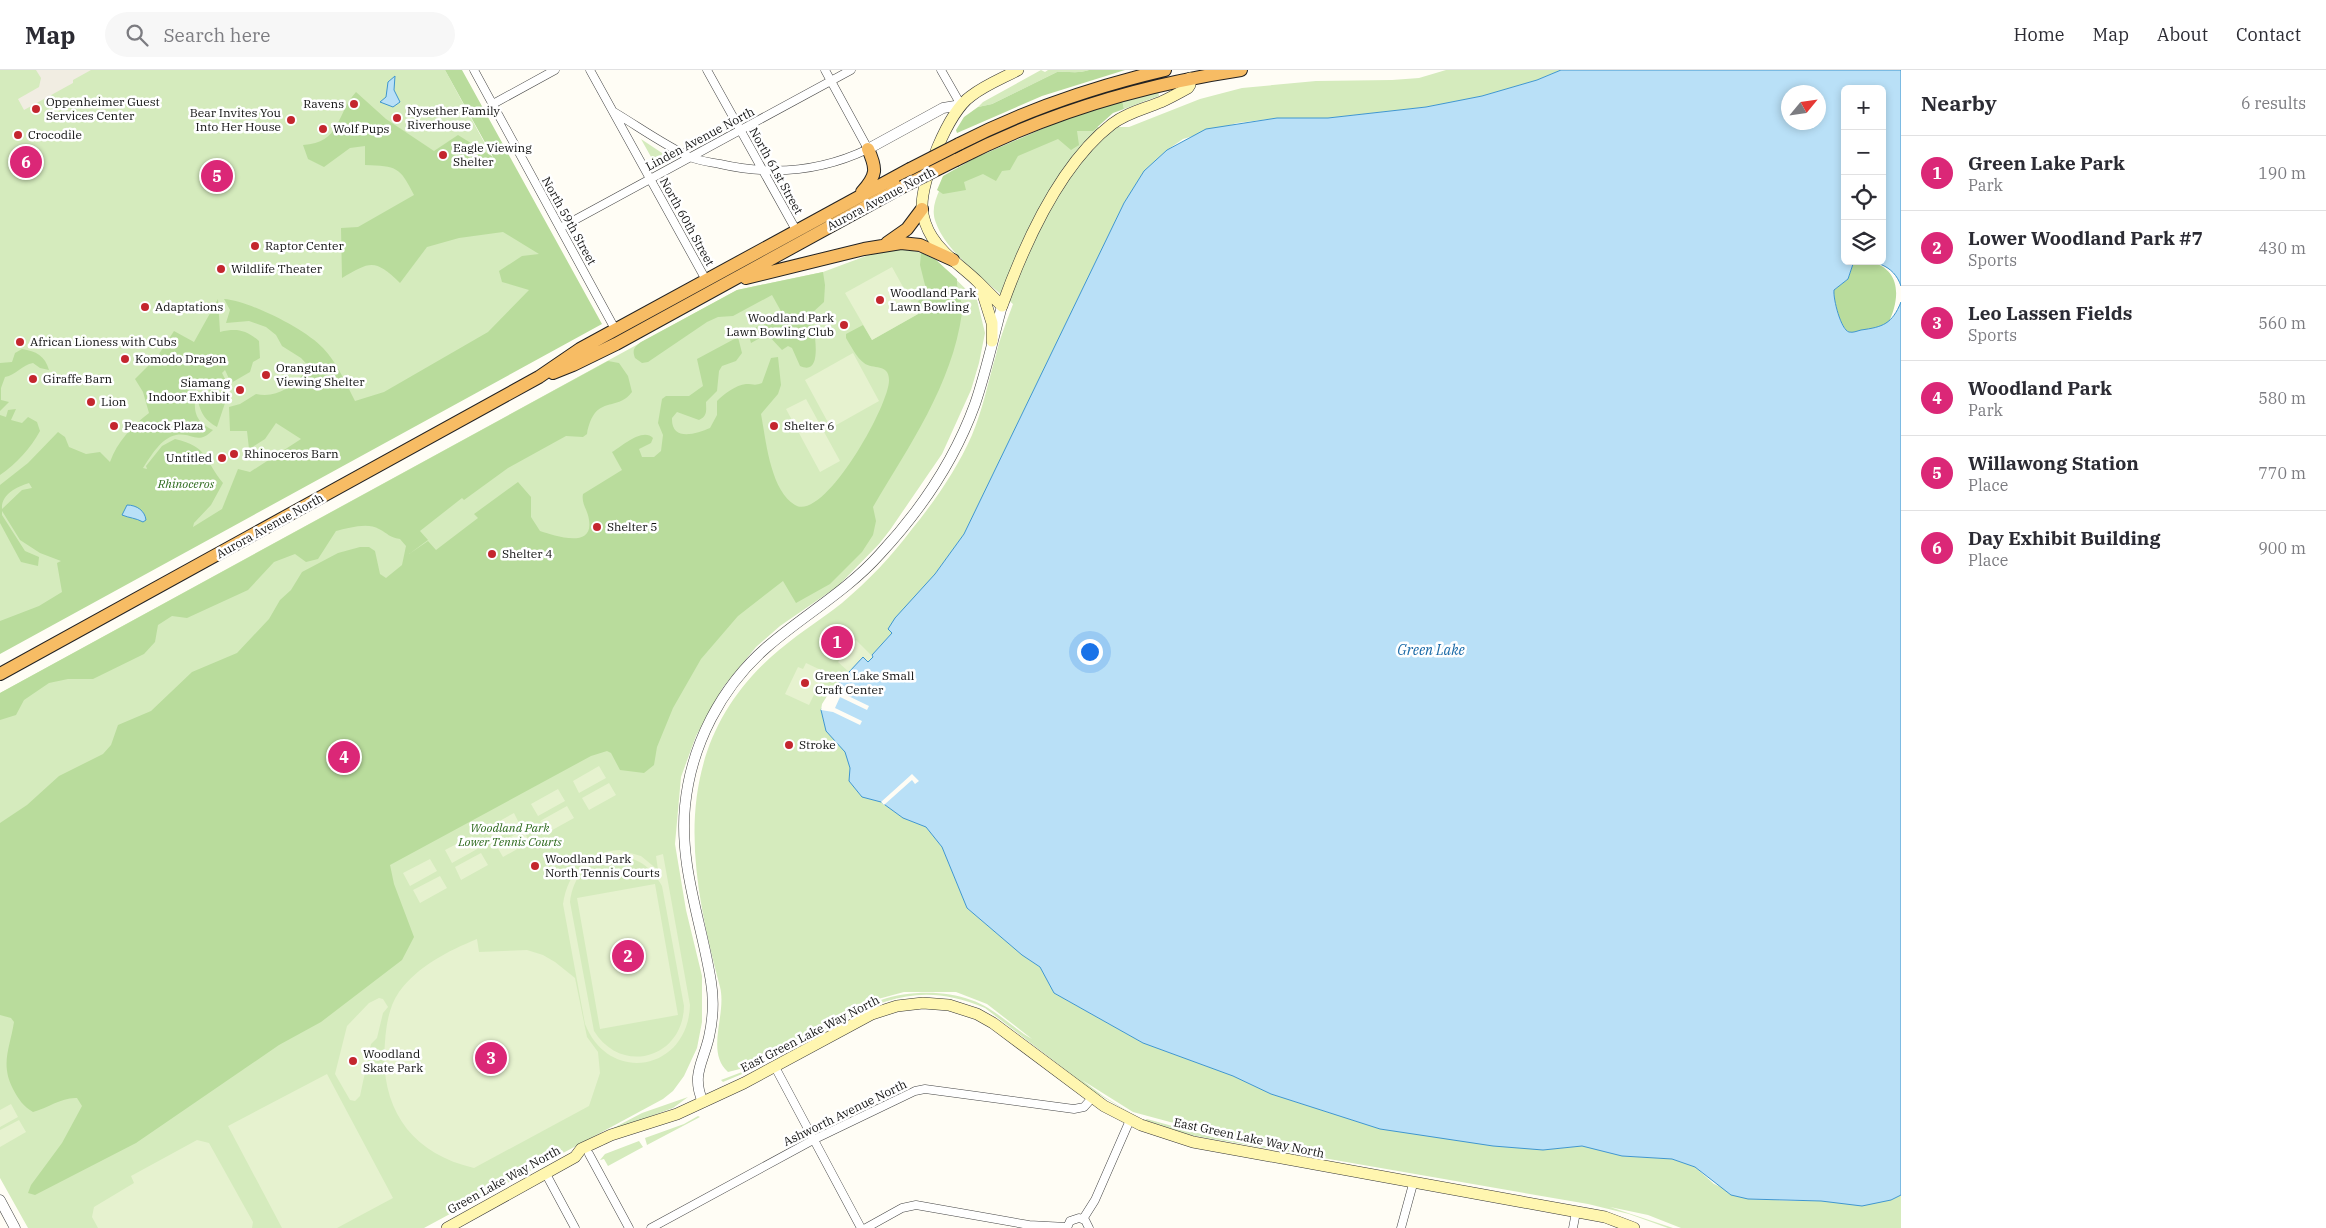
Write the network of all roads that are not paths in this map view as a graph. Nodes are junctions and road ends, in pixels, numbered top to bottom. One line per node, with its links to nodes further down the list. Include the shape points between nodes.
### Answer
1 (474, 70): 13 (street, North 59th Street)
2 (555, 70): 13 (street)
3 (590, 70): 15 (street, North 60th Street)
4 (707, 70): 16 (street, North 61st Street)
5 (825, 70): 12 (street)
6 (851, 70): 12 (street, Linden Avenue North)
7 (941, 70): 14 (street)
8 (1018, 70): 14 (main road, via 970,96)
9 (1165, 70): 21 (highway, Aurora Avenue North, bridge, via 1105,85 998,125)
10 (1241, 70): 11 (highway, Aurora Avenue North)
11 (1190, 78): 29 (highway, Aurora Avenue North, bridge, via 1128,92 1008,134 902,187); 30 (main road, via 1188,88 1113,124 1089,147 1066,175 1039,222 1012,276)
12 (831, 81): 16 (street, Linden Avenue North); 17 (street)
13 (493, 104): 23 (street, North 59th Street)
14 (961, 106): 17 (street, via 943,108); 22 (main road, via 944,132 925,186)
15 (614, 112): 18 (street); 20 (street, North 60th Street)
16 (741, 130): 18 (street, Linden Avenue North); 19 (street, North 61st Street)
17 (868, 149): 19 (street, via 847,159 810,169); 21 (highway, via 875,168)
18 (691, 157): 19 (street); 20 (street, Linden Avenue North)
19 (763, 171): 24 (street, North 61st Street)
20 (650, 179): 23 (street, Linden Avenue North); 27 (street, North 60th Street)
21 (859, 196): 24 (highway, Aurora Avenue North)
22 (922, 209): 25 (highway, via 907,228); 26 (main road, via 932,237)
23 (560, 228): 31 (street, North 59th Street)
24 (796, 230): 27 (highway, Aurora Avenue North)
25 (885, 245): 26 (highway, via 914,243); 29 (highway)
26 (953, 260): 28 (main road)
27 (706, 280): 31 (highway, Aurora Avenue North)
28 (978, 282): 30 (main road); 32 (main road, via 989,311)
29 (724, 284): 33 (highway, Aurora Avenue North, via 583,361)
30 (1002, 306): 32 (street)
31 (616, 329): 33 (highway, Aurora Avenue North, via 575,352)
32 (992, 341): 37 (street, via 984,376 965,429 926,497 853,582 779,637 745,669 717,707 698,748 688,787 684,854 713,996 710,1035 697,1079)
33 (539, 378): 34 (highway, Aurora Avenue North)
34 (0, 674)
35 (775, 1067): 36 (main road, East Green Lake Way North, via 880,1011 914,1004 940,1004 986,1018); 37 (main road, East Green Lake Way North); 40 (street)
36 (1092, 1098): 38 (main road, East Green Lake Way North); 40 (street, Ashworth Avenue North, via 1084,1107 1074,1109 925,1089 905,1094)
37 (703, 1102): 39 (main road, Green Lake Way North)
38 (1130, 1120): 44 (main road, East Green Lake Way North, via 1193,1142); 47 (street)
39 (634, 1129): 41 (main road, Green Lake Way North); 42 (main road, Green Lake Way North, via 611,1135 586,1147)
40 (814, 1140): 54 (street, Ashworth Avenue North); 55 (street)
41 (590, 1154): 42 (main road, Green Lake Way North); 53 (street)
42 (575, 1157): 43 (main road, Green Lake Way North)
43 (546, 1174): 48 (main road, Green Lake Way North); 52 (street)
44 (1413, 1184): 46 (main road, East Green Lake Way North); 59 (street)
45 (0, 1200): 50 (street)
46 (1576, 1212): 60 (street); 61 (main road, East Green Lake Way North, via 1616,1220)
47 (1083, 1219): 57 (street, via 1072,1219); 58 (street)
48 (460, 1225): 51 (main road, Green Lake Way North)
49 (1028, 1227): 56 (street, via 916,1205 902,1208); 57 (street)
50 (16, 1228)
51 (447, 1228)
52 (575, 1228)
53 (629, 1228)
54 (651, 1228)
55 (862, 1228)
56 (866, 1228)
57 (1067, 1228)
58 (1089, 1228)
59 (1401, 1228)
60 (1573, 1228)
61 (1634, 1228)

